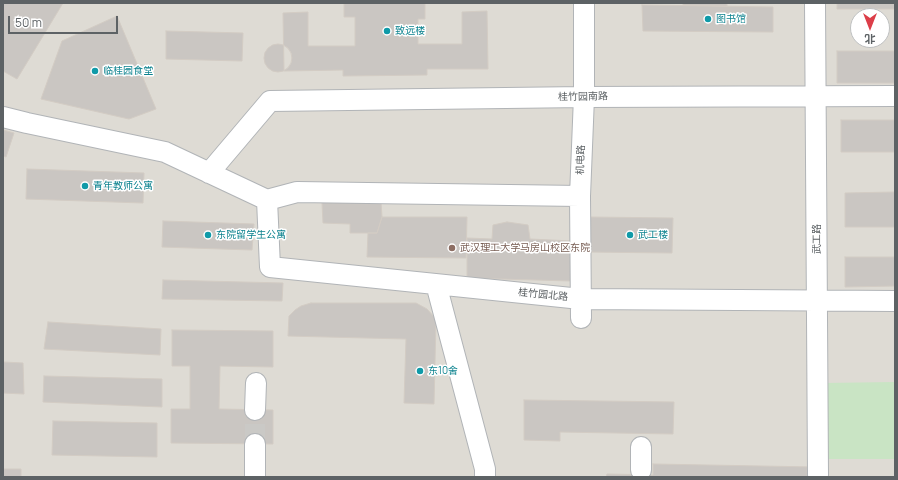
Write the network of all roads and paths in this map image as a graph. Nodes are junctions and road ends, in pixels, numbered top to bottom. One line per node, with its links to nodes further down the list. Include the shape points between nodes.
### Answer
1 (584, 3): 5 (street, 机电路)
2 (815, 3): 3 (street, 武工路)
3 (816, 95): 4 (street, 桂竹园南路); 5 (street, 桂竹园南路); 11 (street, 武工路)
4 (895, 96)
5 (584, 97): 7 (street, 桂竹园南路, via 270,102); 8 (street, 机电路)
6 (3, 117): 7 (street, via 165,152)
7 (210, 173): 9 (street)
8 (580, 196): 9 (street, via 297,192); 13 (street, 机电路)
9 (267, 200): 10 (street, 桂竹园北路, via 270,267)
10 (436, 284): 13 (street, 桂竹园北路); 21 (street)
11 (817, 301): 12 (street, 桂竹园北路); 13 (street, 桂竹园北路); 19 (street, 武工路)
12 (895, 301)
13 (581, 308)
14 (256, 382): 15 (street)
15 (255, 410)
16 (255, 444): 20 (street)
17 (641, 447): 18 (street)
18 (641, 470)
19 (818, 475)
20 (255, 477)
21 (485, 477)

